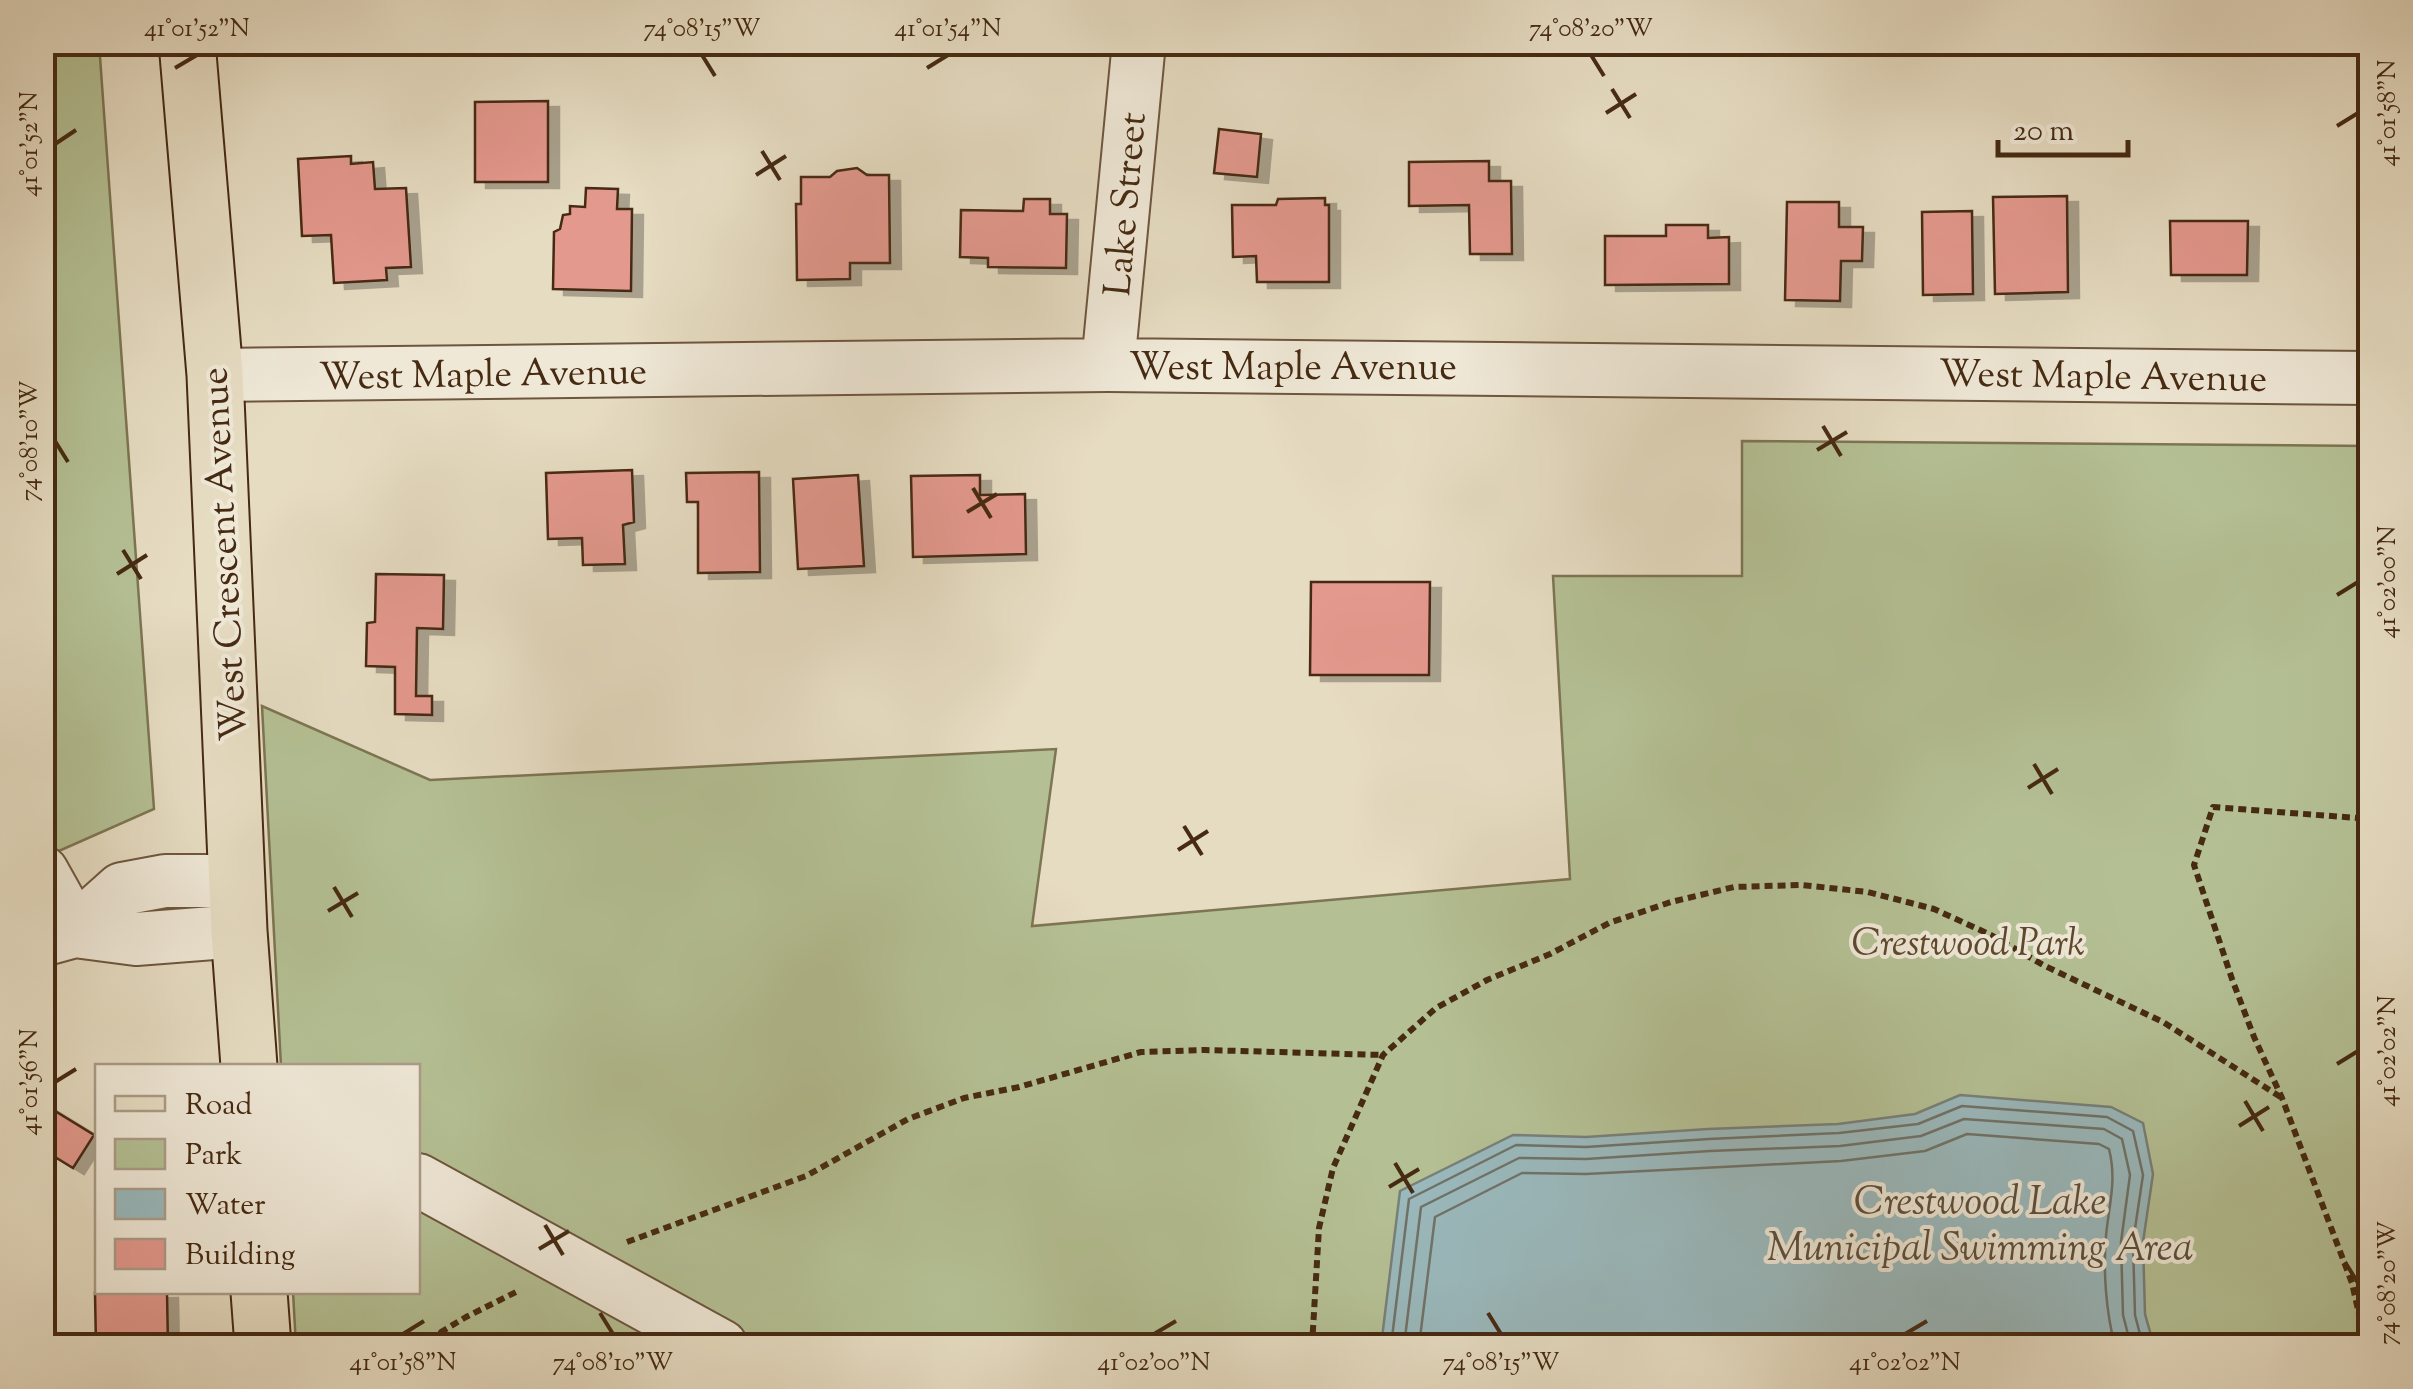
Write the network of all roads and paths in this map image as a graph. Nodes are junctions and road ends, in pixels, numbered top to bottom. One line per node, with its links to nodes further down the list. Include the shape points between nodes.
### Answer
1 (188, 42): 4 (main road, West Crescent Avenue)
2 (1139, 42): 3 (street, Lake Street)
3 (1108, 365): 4 (street, West Maple Avenue); 5 (street, West Maple Avenue)
4 (215, 375): 8 (main road, West Crescent Avenue)
5 (2370, 378)
6 (2370, 818): 12 (path, via 2213,807 2194,866)
7 (42, 872): 9 (street)
8 (239, 906): 9 (street, via 166,881 122,889); 11 (main road, West Crescent Avenue)
9 (58, 936)
10 (1383, 1055): 12 (path, via 1436,1008 1610,924 1734,887 1802,885 1934,909 2162,1022); 14 (path, via 1141,1052 964,1098 908,1119 806,1176); 19 (path, via 1334,1168 1320,1228)
11 (250, 1064)
12 (2282, 1098): 20 (path, via 2352,1283)
13 (420, 1181): 14 (street)
14 (568, 1263): 17 (path, via 441,1332); 18 (street)
15 (259, 1294): 16 (main road)
16 (263, 1346)
17 (439, 1346)
18 (721, 1346)
19 (1312, 1346)
20 (2366, 1346)

